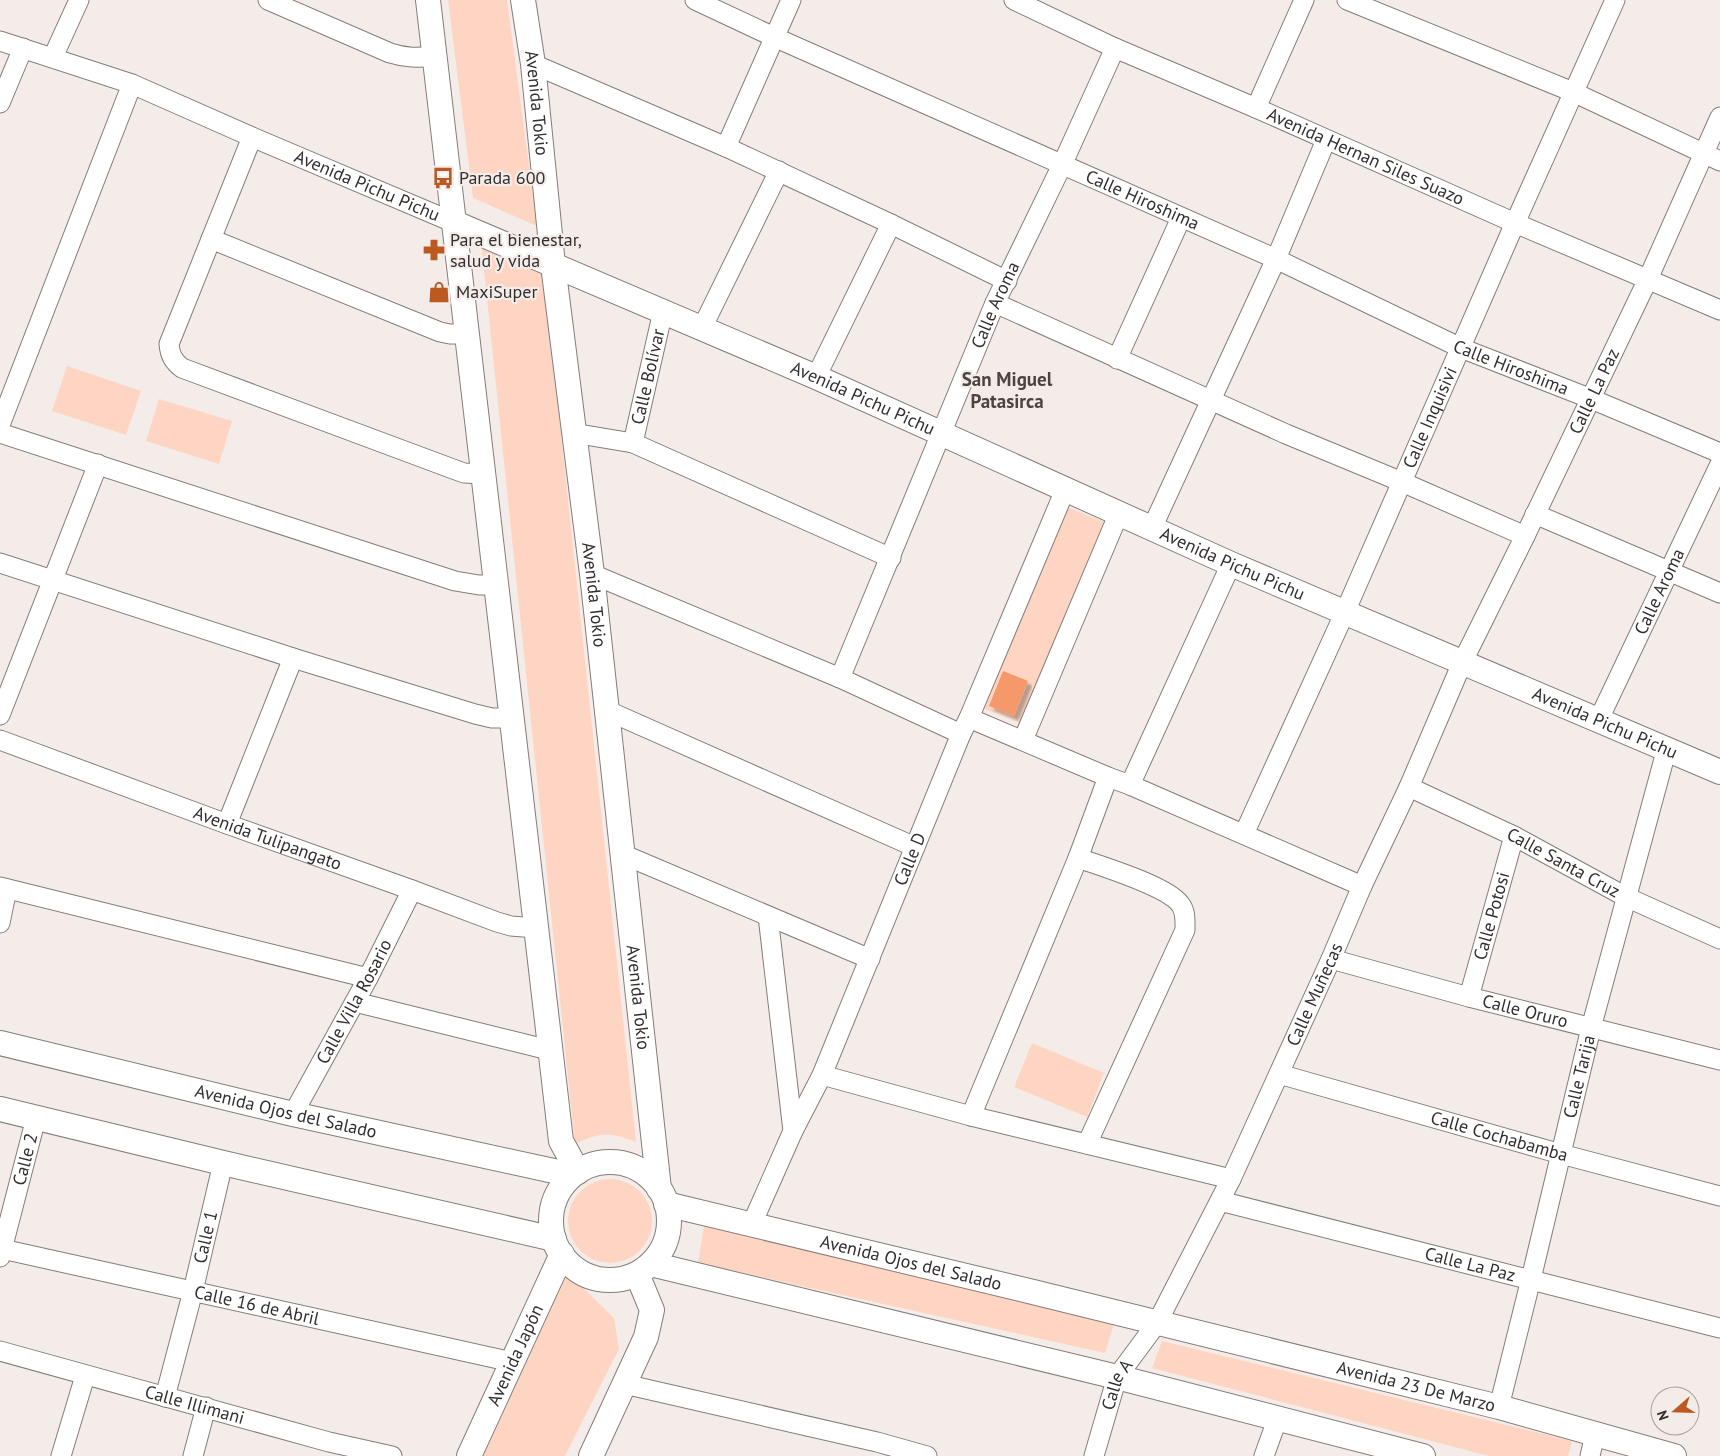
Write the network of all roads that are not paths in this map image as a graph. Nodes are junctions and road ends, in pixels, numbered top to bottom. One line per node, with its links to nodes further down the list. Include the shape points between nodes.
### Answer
1 (79, 0): 16 (street)
2 (268, 0): 15 (street, via 390,53 405,58)
3 (428, 0): 15 (street)
4 (523, 0): 17 (street, Avenida Tokio)
5 (695, 0): 11 (street, Calle Hiroshima)
6 (791, 0): 11 (street)
7 (1014, 0): 14 (street, Avenida Hernan Siles Suazo)
8 (1304, 0): 21 (street)
9 (1347, 0): 19 (street)
10 (1616, 0): 19 (street, Calle Inquisivi)
11 (774, 37): 25 (street); 27 (street, Calle Hiroshima)
12 (0, 41): 13 (street, Avenida Pichu Pichu)
13 (23, 48): 16 (street, Avenida Pichu Pichu); 20 (street)
14 (1115, 48): 21 (street, Avenida Hernan Siles Suazo); 27 (street, Calle Aroma)
15 (434, 56): 30 (street)
16 (53, 58): 18 (street, Avenida Pichu Pichu)
17 (533, 64): 25 (street); 35 (street, Avenida Tokio)
18 (132, 84): 23 (street, Avenida Pichu Pichu); 48 (street)
19 (1573, 92): 26 (street); 31 (street, Calle Inquisivi)
20 (0, 103)
21 (1256, 108): 24 (street, Avenida Hernan Siles Suazo)
22 (1720, 117): 26 (street, Calle La Paz)
23 (252, 137): 30 (street, Avenida Pichu Pichu); 33 (street)
24 (1326, 140): 31 (street, Avenida Hernan Siles Suazo); 34 (street)
25 (726, 147): 28 (street)
26 (1712, 158): 36 (street, Calle La Paz)
27 (1062, 165): 29 (street, Calle Hiroshima); 37 (street, Calle Aroma)
28 (779, 172): 32 (street); 41 (street)
29 (1181, 218): 34 (street, Calle Hiroshima); 44 (street)
30 (455, 223): 35 (street, Avenida Pichu Pichu); 42 (street)
31 (1515, 223): 36 (street, Avenida Hernan Siles Suazo); 43 (street, Calle Inquisivi)
32 (891, 224): 37 (street); 45 (street)
33 (211, 239): 42 (street, via 440,332); 56 (street, via 169,344 174,362 182,368 452,469)
34 (1276, 259): 43 (street, Calle Hiroshima); 47 (street)
35 (552, 265): 40 (street, Avenida Pichu Pichu); 50 (street, Avenida Tokio)
36 (1648, 279): 39 (street, Avenida Hernan Siles Suazo); 46 (street, Calle La Paz)
37 (1007, 281): 38 (street, Calle Aroma)
38 (995, 303): 44 (street); 51 (street, Calle Aroma)
39 (1720, 310)
40 (663, 311): 41 (street, Avenida Pichu Pichu); 52 (street, Calle Bolívar)
41 (702, 328): 45 (street, Avenida Pichu Pichu)
42 (468, 334): 56 (street)
43 (1461, 348): 46 (street, Calle Hiroshima); 57 (street, Calle Inquisivi)
44 (1117, 358): 47 (street)
45 (816, 378): 51 (street, Avenida Pichu Pichu)
46 (1589, 398): 53 (street, Calle Hiroshima); 60 (street, Calle La Paz)
47 (1211, 400): 57 (street); 61 (street)
48 (0, 424)
49 (0, 433): 54 (street)
50 (573, 433): 52 (street); 67 (street, Avenida Tokio)
51 (942, 434): 58 (street, Avenida Pichu Pichu); 63 (street, Calle Aroma)
52 (634, 443): 63 (street)
53 (1720, 453)
54 (98, 464): 68 (street); 69 (street, via 455,582)
55 (1720, 464): 66 (street, Calle Aroma)
56 (484, 474): 69 (street)
57 (1402, 482): 62 (street); 71 (street, Calle Inquisivi)
58 (1065, 490): 59 (street, Avenida Pichu Pichu); 79 (street, Calle D)
59 (1119, 513): 61 (street, Avenida Pichu Pichu); 81 (street)
60 (1535, 514): 62 (street, Calle La Paz); 66 (street)
61 (1152, 528): 65 (street, Avenida Pichu Pichu)
62 (1525, 536): 73 (street, Calle La Paz)
63 (891, 558): 74 (street, Calle Aroma)
64 (0, 563): 68 (street)
65 (1231, 564): 71 (street, Avenida Pichu Pichu); 85 (street)
66 (1670, 572): 70 (street); 78 (street, Calle Aroma)
67 (592, 574): 74 (street); 75 (street, Avenida Tokio)
68 (54, 580): 72 (street); 76 (street)
69 (497, 585): 77 (street)
70 (1720, 593)
71 (1346, 612): 73 (street, Avenida Pichu Pichu); 88 (street, Calle Inquisivi)
72 (293, 658): 77 (street, via 475,714); 87 (street)
73 (1462, 664): 78 (street, Avenida Pichu Pichu); 86 (street, Calle Muñecas)
74 (840, 678): 79 (street)
75 (606, 710): 90 (street); 91 (street, Avenida Tokio)
76 (0, 715)
77 (513, 718): 99 (street)
78 (1599, 719): 82 (street, Avenida Pichu Pichu)
79 (965, 726): 81 (street); 90 (street, Calle D)
80 (0, 740): 87 (street, Avenida Tulipangato)
81 (1023, 740): 84 (street)
82 (1667, 748): 83 (street, Avenida Pichu Pichu); 96 (street, Calle Tarija)
83 (1719, 768)
84 (1108, 777): 85 (street); 92 (street)
85 (1130, 785): 88 (street)
86 (1409, 787): 89 (street, Calle Santa Cruz); 93 (street, Calle Muñecas)
87 (227, 824): 95 (street, Avenida Tulipangato)
88 (1244, 834): 93 (street)
89 (1514, 836): 96 (street, Calle Santa Cruz); 104 (street, Calle Potosi)
90 (915, 847): 101 (street, Calle D)
91 (622, 854): 97 (street); 122 (street, Avenida Tokio)
92 (1078, 858): 114 (street); 117 (street, via 1170,895 1181,904 1185,916 1185,930)
93 (1362, 886): 102 (street, Calle Muñecas)
94 (4, 888): 98 (street); 103 (street)
95 (412, 890): 99 (street, Avenida Tulipangato, via 497,922); 103 (street, Calle Villa Rosario)
96 (1626, 897): 100 (street, Calle Santa Cruz); 106 (street, Calle Tarija)
97 (768, 916): 101 (street); 116 (street)
98 (0, 923)
99 (536, 928): 108 (street)
100 (1720, 939)
101 (870, 959): 111 (street, Calle D)
102 (1332, 959): 104 (street, Calle Oruro); 110 (street, Calle Muñecas)
103 (368, 978): 105 (street, Calle Villa Rosario)
104 (1469, 997): 106 (street, Calle Oruro)
105 (355, 1002): 108 (street); 113 (street, Calle Villa Rosario)
106 (1591, 1028): 109 (street, Calle Oruro); 118 (street, Calle Tarija)
107 (0, 1043): 113 (street, Avenida Ojos del Salado)
108 (549, 1050): 120 (street, via 561,1141)
109 (1720, 1060)
110 (1279, 1074): 118 (street, Calle Cochabamba); 121 (street, Calle Muñecas)
111 (822, 1075): 114 (street); 116 (street, Calle D)
112 (0, 1109): 115 (street)
113 (293, 1114): 120 (street, Avenida Ojos del Salado)
114 (971, 1116): 117 (street)
115 (36, 1118): 119 (street); 127 (street, Calle 2)
116 (794, 1131): 125 (street, Calle D)
117 (1087, 1144): 121 (street)
118 (1561, 1154): 123 (street, Calle Cochabamba); 129 (street, Calle Tarija)
119 (223, 1163): 126 (street); 130 (street, Calle 1)
120 (575, 1174): 122 (street, via 602,1162 618,1162 649,1176); 126 (street, via 562,1186 554,1204 551,1225)
121 (1231, 1179): 124 (street, Calle Muñecas)
122 (663, 1196): 125 (street, Avenida Ojos del Salado); 128 (street, via 669,1220 667,1236 661,1251)
123 (1720, 1196)
124 (1220, 1201): 129 (street, Calle La Paz); 131 (street, Calle Muñecas)
125 (751, 1226): 131 (street, Avenida Ojos del Salado)
126 (558, 1247): 128 (street, via 573,1267 604,1280 621,1279); 134 (street, Avenida Japón)
127 (1, 1253): 130 (street, Calle 16 de Abril)
128 (644, 1269): 136 (street); 137 (street, via 652,1310 646,1337)
129 (1531, 1279): 132 (street, Calle La Paz); 140 (street, Calle Tarija)
130 (193, 1292): 134 (street, Calle 16 de Abril); 138 (street, Calle 1)
131 (1157, 1323): 136 (street, Calle A); 140 (street, Avenida 23 De Marzo)
132 (1720, 1328)
133 (0, 1351): 135 (street, Calle Illimani)
134 (512, 1362): 147 (street, Avenida Japón)
135 (85, 1376): 138 (street, Calle Illimani); 144 (street)
136 (1117, 1377): 141 (street); 150 (street, Calle A)
137 (624, 1384): 148 (street); 149 (street)
138 (165, 1397): 139 (street, Calle Illimani)
139 (206, 1407): 143 (street, Calle Illimani); 145 (street)
140 (1499, 1407): 142 (street, Avenida 23 De Marzo)
141 (1277, 1420): 151 (street); 152 (street)
142 (1593, 1445): 153 (street, Avenida 23 De Marzo)
143 (327, 1449): 146 (street, Calle Illimani)
144 (61, 1456)
145 (193, 1456)
146 (392, 1456)
147 (468, 1456)
148 (591, 1456)
149 (927, 1456)
150 (1094, 1456)
151 (1264, 1456)
152 (1423, 1456)
153 (1674, 1456)

